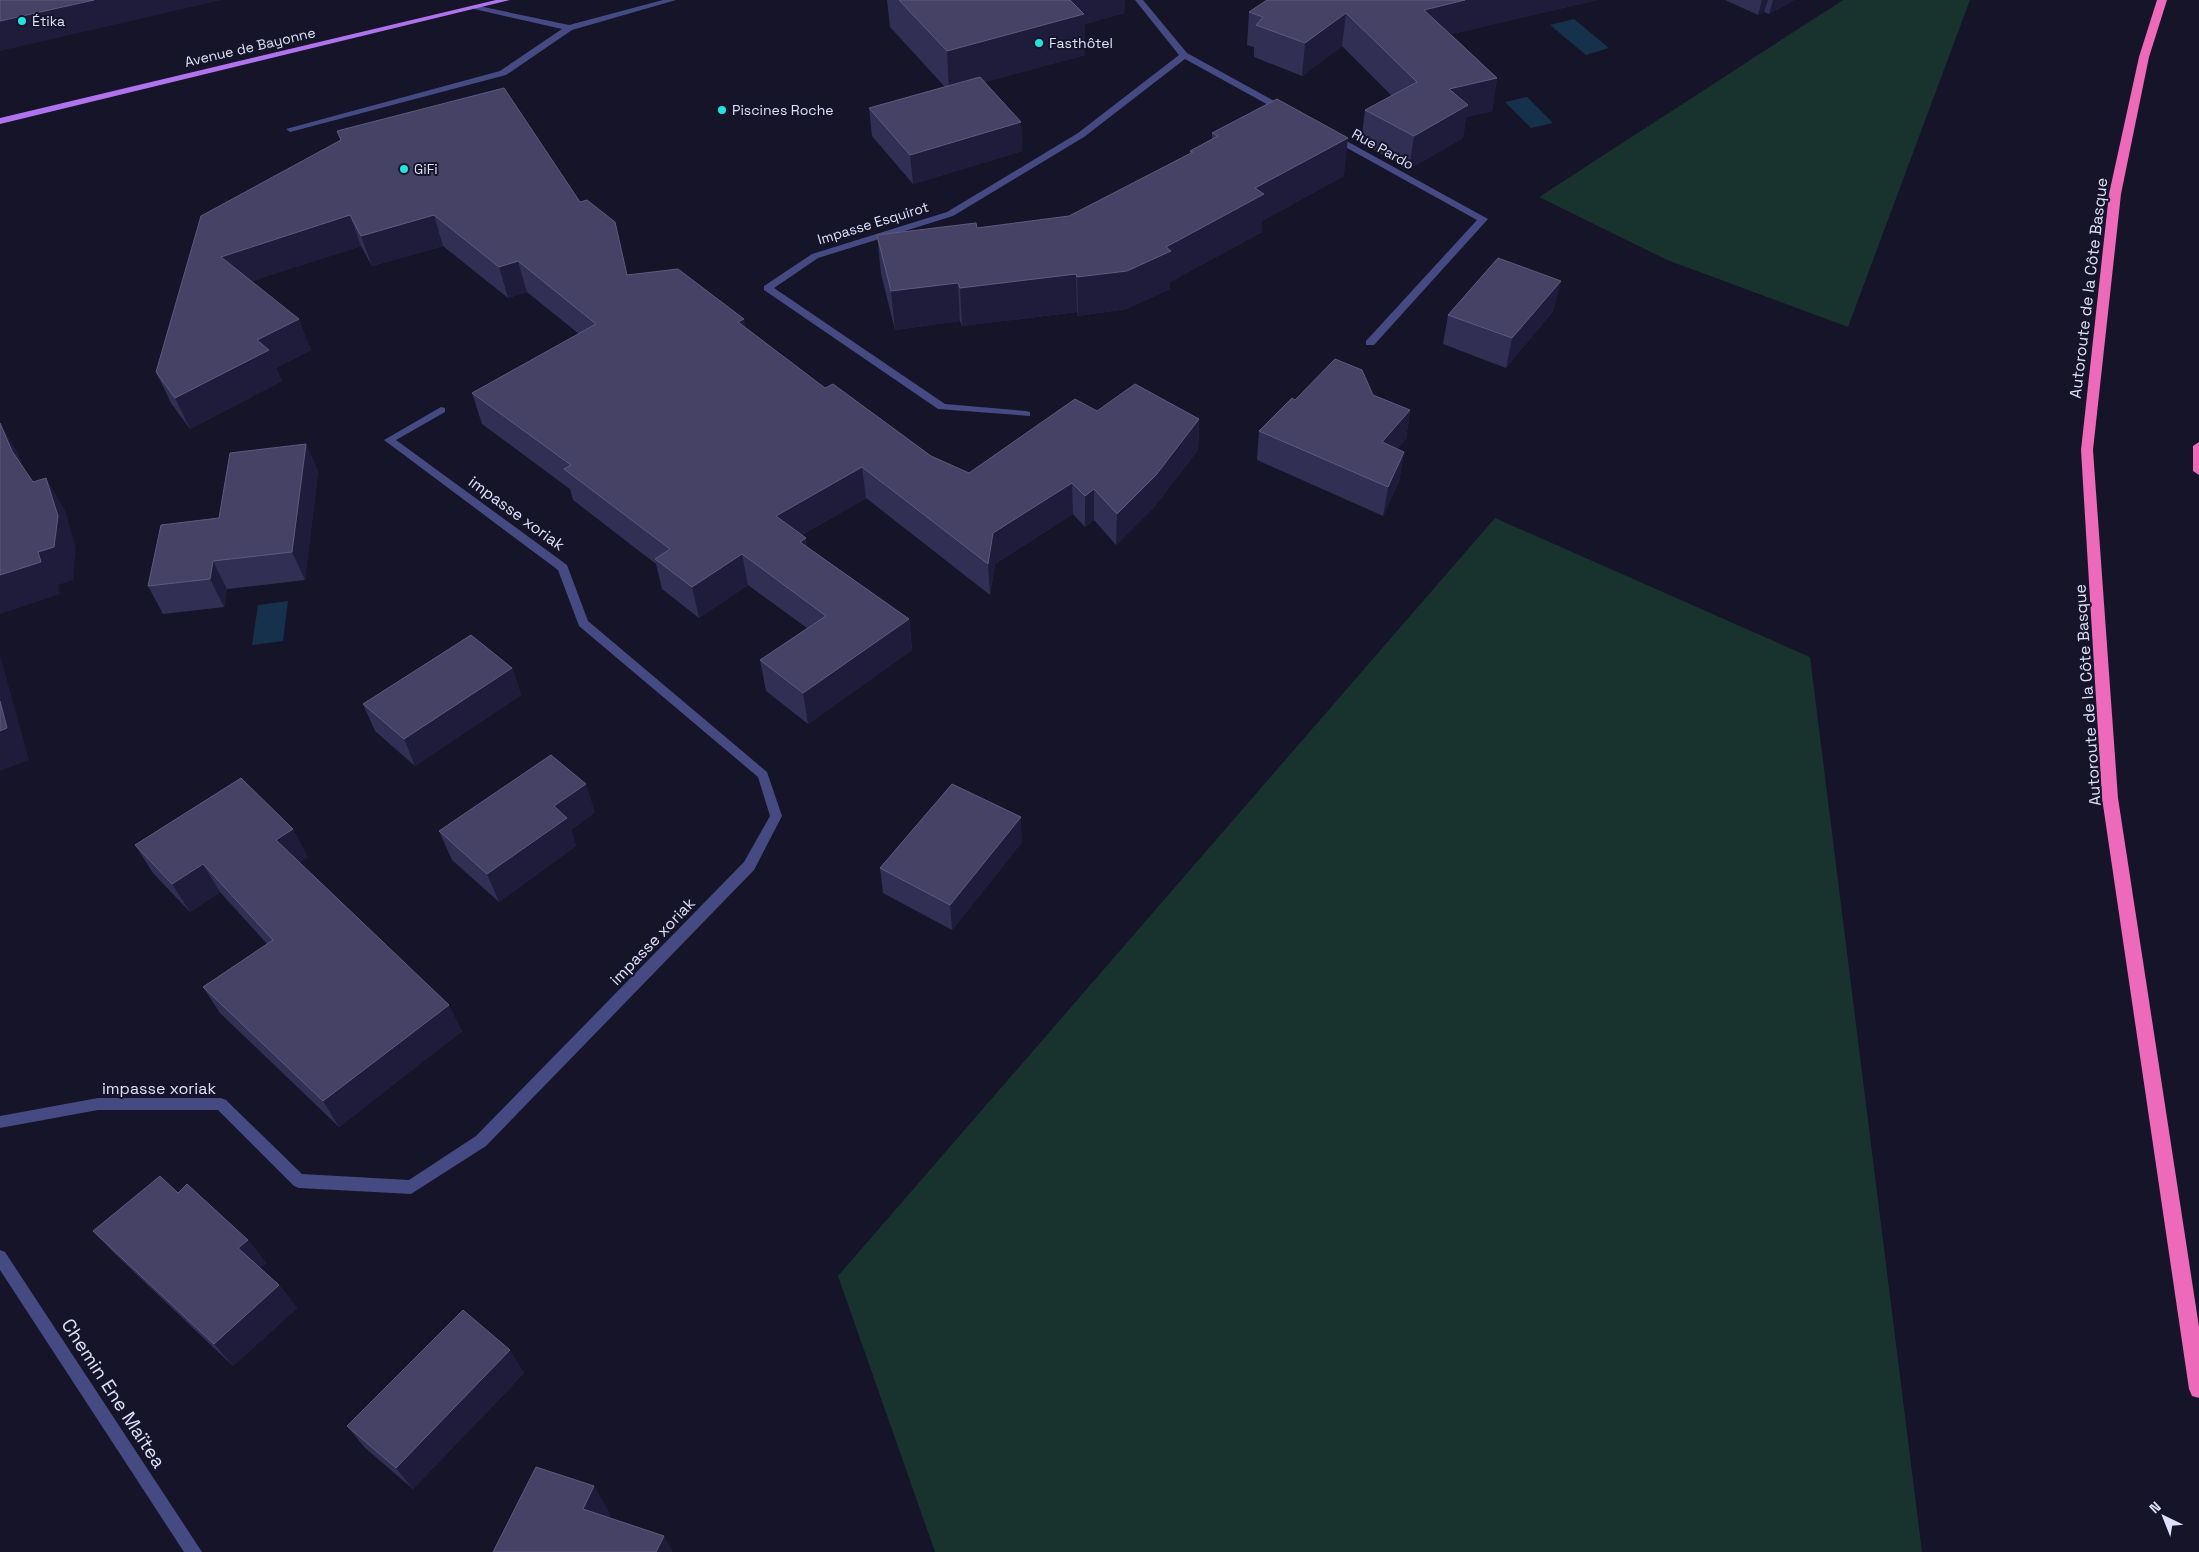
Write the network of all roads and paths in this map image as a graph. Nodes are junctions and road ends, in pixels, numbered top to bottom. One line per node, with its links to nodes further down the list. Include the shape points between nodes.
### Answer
1 (506, 0): 5 (main road, Avenue de Bayonne)
2 (672, 0): 6 (street)
3 (1140, 0): 7 (street)
4 (2162, 0): 19 (highway, Autoroute de la Côte Basque, via 2144,57 2114,194 2087,450 2110,798)
5 (477, 7): 6 (street); 9 (main road, Avenue de Bayonne)
6 (569, 28): 10 (street, via 503,73)
7 (1184, 55): 8 (street); 14 (street, Impasse Esquirot, via 1081,135 950,214 815,256 767,288 942,407)
8 (1295, 116)
9 (0, 121)
10 (290, 129)
11 (1321, 130): 12 (street, Rue Pardo, via 1483,219)
12 (1370, 343)
13 (441, 410): 17 (street, impasse xoriak, via 389,440 563,568 583,623 763,775 776,816 749,866 481,1140 411,1187 299,1181 221,1104 98,1104)
14 (1026, 414)
15 (2199, 446): 16 (highway)
16 (2199, 471)
17 (0, 1122)
18 (0, 1257): 20 (street, Chemin Ene Maïtea)
19 (2199, 1389)
20 (194, 1552)

